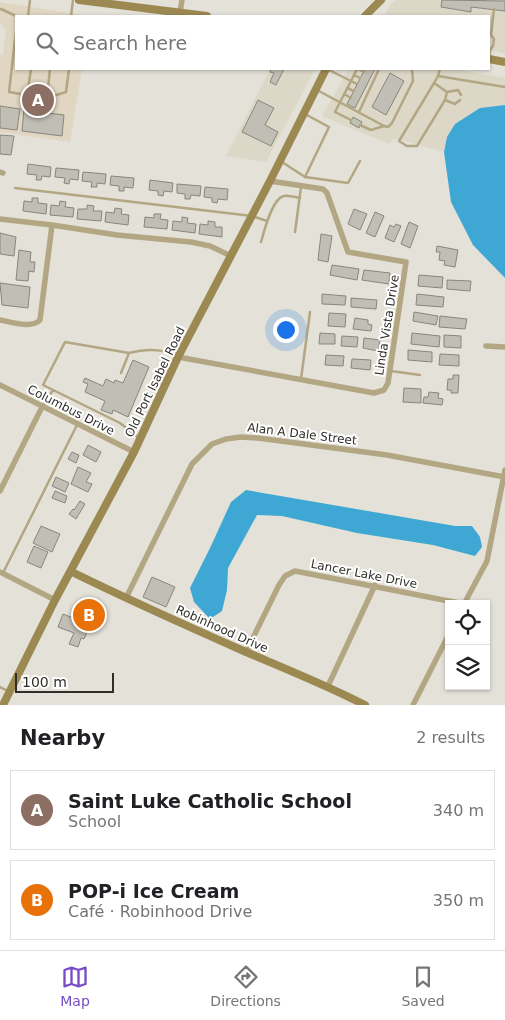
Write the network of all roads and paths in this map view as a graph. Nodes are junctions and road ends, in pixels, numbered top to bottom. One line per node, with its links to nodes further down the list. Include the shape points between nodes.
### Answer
1 (30, 0): 9 (lane)
2 (73, 0): 10 (lane)
3 (78, 0): 8 (street)
4 (182, 0): 8 (street)
5 (381, 0): 12 (street)
6 (494, 9): 14 (lane)
7 (2, 10): 13 (lane)
8 (180, 13): 11 (street)
9 (28, 15)
10 (71, 15)
11 (198, 15)
12 (366, 15)
13 (15, 16)
14 (490, 28): 15 (lane)
15 (490, 36): 17 (lane, via 494,39)
16 (15, 41): 49 (lane, via 9,92)
17 (490, 48)
18 (490, 59): 19 (street)
19 (505, 62)
20 (31, 70): 49 (lane)
21 (50, 70): 53 (lane)
22 (69, 70): 53 (lane, via 66,92)
23 (326, 70): 44 (street, Old Port Isabel Road)
24 (329, 70): 36 (lane)
25 (357, 70): 31 (lane)
26 (360, 70): 30 (lane)
27 (379, 70): 35 (lane)
28 (412, 70): 64 (lane, via 413,81 392,123)
29 (440, 70): 33 (lane)
30 (364, 72)
31 (354, 75): 34 (lane); 36 (lane)
32 (371, 76): 35 (lane)
33 (438, 76): 38 (lane); 41 (lane)
34 (360, 78)
35 (375, 78): 40 (lane)
36 (351, 81): 39 (lane); 42 (lane)
37 (368, 82): 40 (lane)
38 (434, 83): 47 (lane); 55 (lane, via 399,140 407,146 417,146)
39 (357, 84)
40 (372, 84): 45 (lane)
41 (505, 87)
42 (347, 88): 46 (lane); 48 (lane)
43 (365, 88): 45 (lane)
44 (315, 90): 57 (lane); 61 (street, Old Port Isabel Road)
45 (369, 90): 52 (lane)
46 (354, 91)
47 (447, 92): 51 (lane, via 458,90); 55 (lane)
48 (344, 94): 54 (lane); 57 (lane)
49 (28, 95): 53 (lane)
50 (361, 95): 52 (lane)
51 (461, 95)
52 (366, 97): 59 (lane)
53 (47, 98)
54 (350, 98)
55 (445, 100): 56 (lane, via 456,104)
56 (460, 100)
57 (340, 102): 60 (lane); 62 (lane, via 335,112)
58 (358, 102): 59 (lane)
59 (363, 104): 60 (lane)
60 (359, 112): 64 (lane)
61 (304, 113): 65 (street, Old Port Isabel Road); 67 (lane, via 329,127)
62 (351, 120)
63 (360, 125): 64 (lane, via 371,130)
64 (384, 126)
65 (280, 161): 67 (lane); 68 (street, Old Port Isabel Road)
66 (360, 161): 67 (lane, via 348,183)
67 (305, 177)
68 (270, 181): 69 (street, Linda Vista Drive); 72 (street, Old Port Isabel Road)
69 (301, 186): 71 (lane); 85 (street, Linda Vista Drive, via 323,189 327,193 348,252 406,262)
70 (15, 188): 72 (lane)
71 (300, 198): 74 (lane, via 284,196 278,199); 76 (lane)
72 (252, 216): 74 (lane); 78 (street, Old Port Isabel Road)
73 (0, 219): 75 (street)
74 (267, 220): 77 (lane)
75 (52, 225): 78 (street, via 190,242 210,246); 80 (street, via 40,320 30,325)
76 (296, 232)
77 (261, 242)
78 (231, 256): 84 (street, Old Port Isabel Road)
79 (310, 312): 88 (lane)
80 (0, 320)
81 (486, 346): 82 (street)
82 (505, 347)
83 (130, 353): 84 (lane, via 144,349); 86 (lane); 90 (lane, via 66,342 43,385)
84 (178, 357): 88 (street, Linda Vista Drive); 93 (street, Old Port Isabel Road)
85 (390, 371): 87 (lane); 88 (street, Linda Vista Drive, via 384,390 374,393)
86 (121, 373)
87 (420, 375)
88 (301, 379)
89 (0, 385): 91 (street, Columbus Drive)
90 (53, 390): 91 (lane); 93 (lane, via 120,423)
91 (42, 407): 92 (street, Columbus Drive); 98 (street)
92 (77, 424): 94 (street, Columbus Drive); 100 (lane)
93 (140, 439): 94 (street, Old Port Isabel Road)
94 (134, 452): 101 (street, Old Port Isabel Road)
95 (505, 470): 97 (street)
96 (0, 474): 98 (street)
97 (504, 477): 103 (street, Alan A Dale Street, via 337,448 258,438 226,439 212,444 192,464); 106 (street, via 487,561)
98 (7, 478): 99 (street)
99 (0, 491)
100 (2, 572): 104 (street)
101 (72, 572): 103 (street, Robinhood Drive); 104 (street, Old Port Isabel Road)
102 (375, 586): 105 (street, Lancer Lake Drive); 108 (street, Lancer Lake Drive, via 306,572 296,571 286,576); 109 (street)
103 (126, 598): 108 (street, Robinhood Drive)
104 (55, 600): 111 (street, Old Port Isabel Road)
105 (445, 600)
106 (466, 600)
107 (445, 642): 114 (street)
108 (246, 652): 109 (street, Robinhood Drive)
109 (328, 686): 113 (street, Robinhood Drive)
110 (0, 687): 111 (lane)
111 (9, 692): 112 (street, Old Port Isabel Road)
112 (3, 705)
113 (365, 705)
114 (413, 705)

